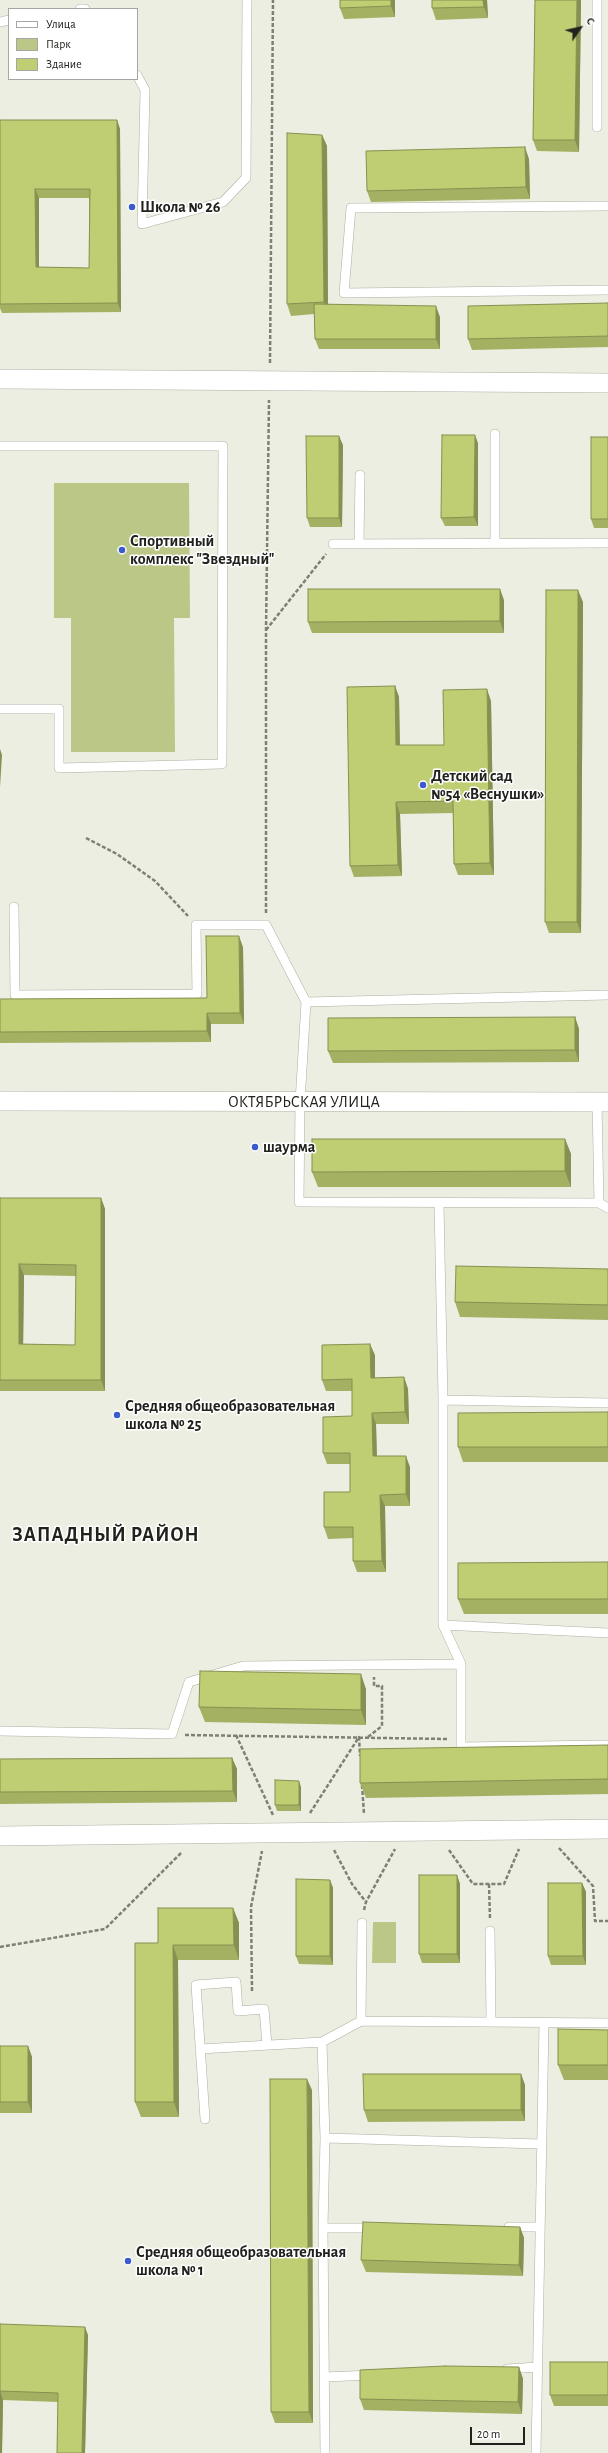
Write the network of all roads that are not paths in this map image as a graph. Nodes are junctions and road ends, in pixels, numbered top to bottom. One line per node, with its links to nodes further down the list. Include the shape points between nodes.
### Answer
1 (247, 0): 3 (lane, via 246,178 223,202 142,224 145,90)
2 (597, 0): 4 (lane)
3 (138, 77)
4 (597, 127)
5 (608, 206): 6 (lane, via 351,208 344,292)
6 (608, 290)
7 (0, 379): 8 (street)
8 (608, 383)
9 (495, 434): 12 (lane)
10 (0, 446): 16 (lane, via 223,446 222,764 59,768 59,709)
11 (360, 475): 15 (lane)
12 (495, 543): 13 (lane); 15 (lane)
13 (608, 543)
14 (333, 544): 15 (lane)
15 (359, 544)
16 (0, 709)
17 (14, 907): 19 (lane, via 15,995 197,994 196,925 266,925)
18 (608, 995): 19 (lane)
19 (306, 1002): 21 (lane)
20 (0, 1101): 21 (street, ОКТЯБРЬСКАЯ УЛИЦА)
21 (300, 1102): 22 (street, ОКТЯБРЬСКАЯ УЛИЦА); 24 (lane, via 299,1202)
22 (602, 1102): 23 (lane)
23 (599, 1203): 24 (lane); 25 (lane)
24 (439, 1204): 26 (lane)
25 (608, 1208)
26 (443, 1400): 27 (lane); 28 (lane)
27 (608, 1403)
28 (443, 1624): 29 (lane); 30 (lane)
29 (608, 1633)
30 (460, 1664): 31 (lane, via 243,1666 189,1682 172,1734); 32 (lane, via 461,1746)
31 (0, 1731)
32 (608, 1745)
33 (608, 1828): 34 (street)
34 (0, 1836)
35 (362, 1923): 37 (lane)
36 (490, 1931): 38 (lane)
37 (361, 2021): 38 (lane); 41 (lane)
38 (492, 2022): 39 (lane)
39 (544, 2023): 40 (lane); 46 (lane)
40 (608, 2023)
41 (322, 2042): 42 (lane); 45 (lane)
42 (267, 2045): 43 (lane); 43 (lane, via 264,2009 238,2011 236,1982 196,1985)
43 (200, 2050): 44 (lane)
44 (205, 2119)
45 (325, 2138): 46 (lane); 48 (lane)
46 (541, 2144): 47 (lane)
47 (539, 2227): 50 (lane); 51 (lane)
48 (323, 2228): 49 (lane); 54 (lane)
49 (385, 2228)
50 (501, 2228)
51 (538, 2367): 52 (lane); 56 (lane)
52 (498, 2369)
53 (380, 2374): 54 (lane)
54 (324, 2377): 55 (lane)
55 (326, 2453)
56 (536, 2453)

